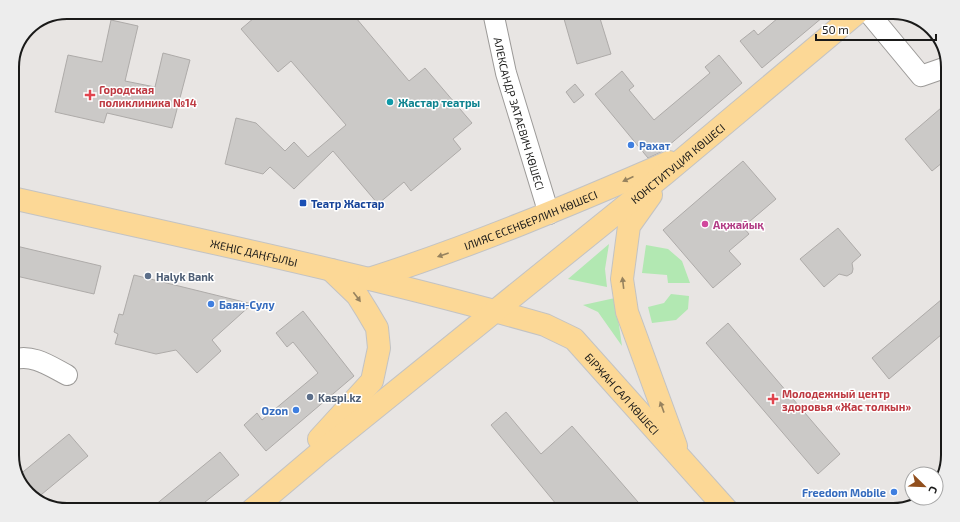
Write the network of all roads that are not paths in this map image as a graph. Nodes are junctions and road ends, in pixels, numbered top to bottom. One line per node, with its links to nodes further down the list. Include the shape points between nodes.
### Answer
1 (494, 19): 8 (street, АЛЕКСАНДР ЗАТАЕВИЧ КӨШЕСІ, via 506,73)
2 (850, 19): 5 (main road, КОНСТИТУЦИЯ КӨШЕСІ)
3 (874, 19): 4 (street, via 921,76)
4 (941, 69)
5 (690, 152): 6 (main road, КОНСТИТУЦИЯ КӨШЕСІ); 8 (main road, ІЛИЯС ЕСЕНБЕРЛИН КӨШЕСІ, one-way to 8)
6 (666, 173): 11 (main road, КОНСТИТУЦИЯ КӨШЕСІ); 14 (main road, one-way to 6, via 628,312 622,279 629,226)
7 (19, 199): 9 (main road, ЖЕҢІС ДАҢҒЫЛЫ)
8 (549, 214): 10 (main road, ІЛИЯС ЕСЕНБЕРЛИН КӨШЕСІ, one-way to 10, via 462,248)
9 (330, 269): 10 (main road, ЖЕҢІС ДАҢҒЫЛЫ); 15 (main road, one-way to 15, via 357,295 377,328 379,348 372,382 319,438)
10 (369, 279): 11 (main road, ЖЕҢІС ДАҢҒЫЛЫ)
11 (495, 311): 14 (main road, БІРЖАН САЛ КӨШЕСІ, via 545,325 574,339); 15 (main road)
12 (19, 358): 13 (street, via 36,359)
13 (67, 375)
14 (680, 457): 17 (main road, БІРЖАН САЛ КӨШЕСІ)
15 (281, 485): 16 (main road)
16 (260, 503)
17 (721, 503)

